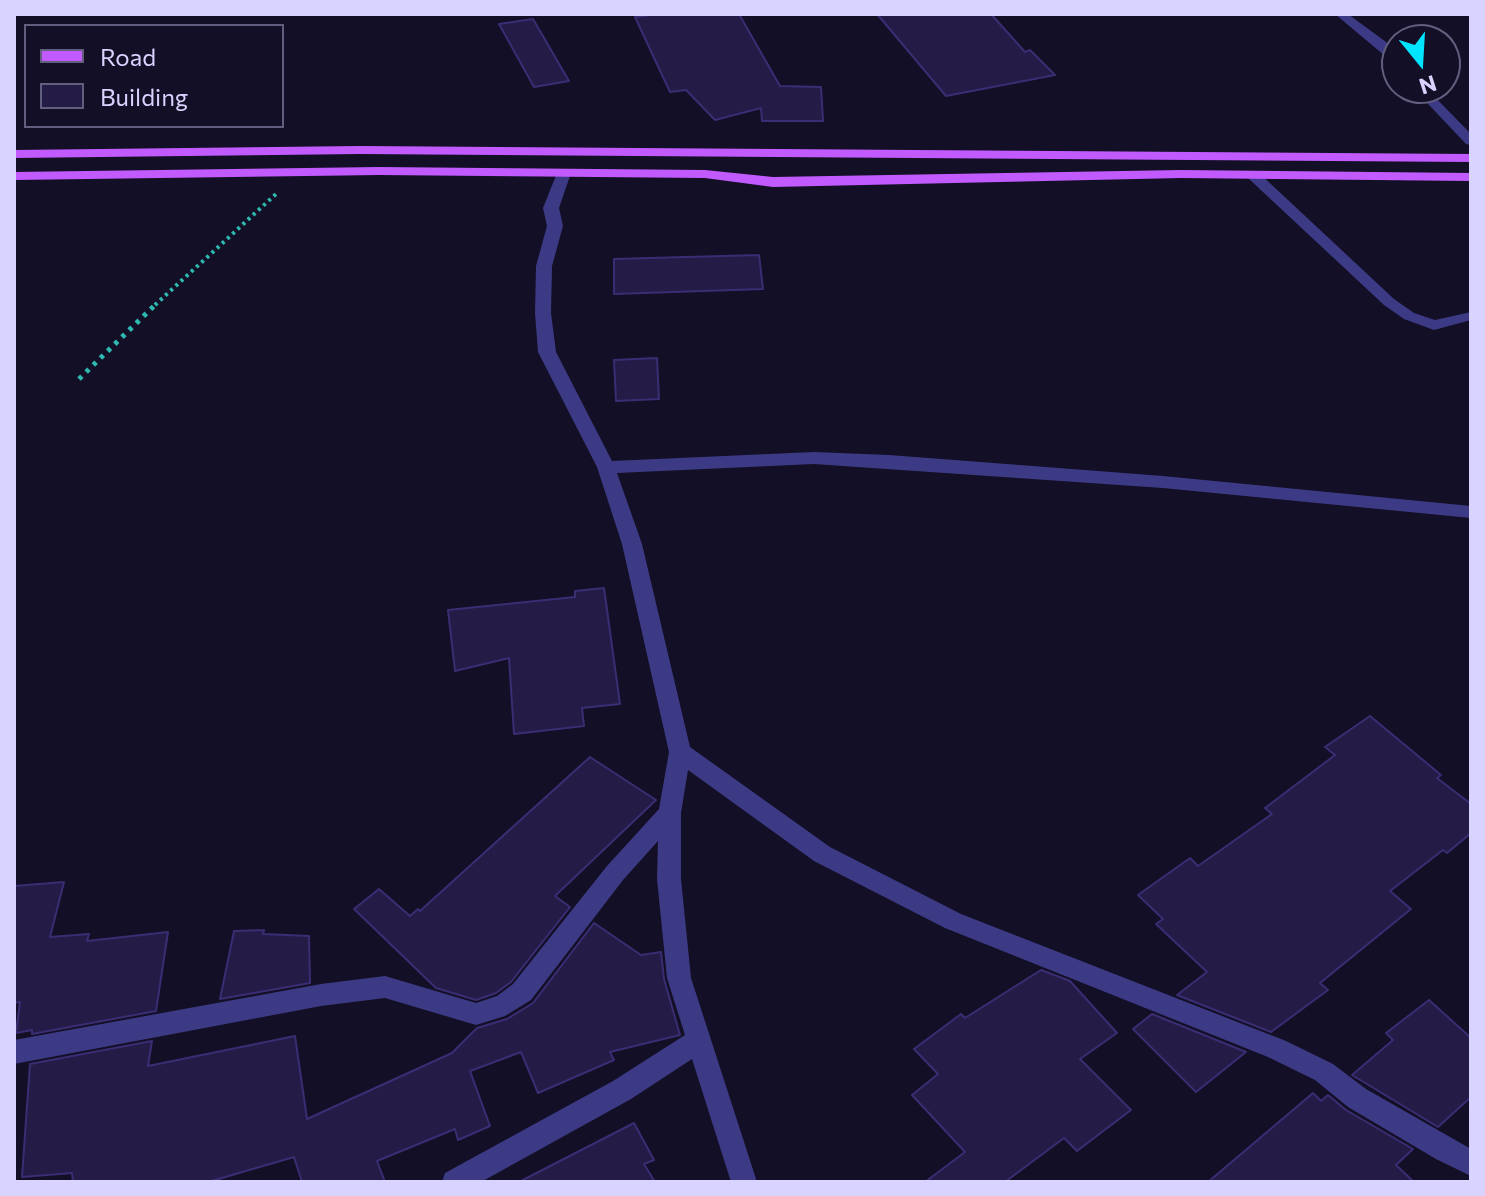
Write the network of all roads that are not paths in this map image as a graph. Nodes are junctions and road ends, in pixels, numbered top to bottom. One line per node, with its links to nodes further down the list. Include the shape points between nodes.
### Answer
1 (1341, 14): 2 (lane)
2 (1381, 44)
3 (1435, 104): 4 (lane)
4 (1471, 141)
5 (14, 154): 6 (main road, via 360,150)
6 (1471, 158)
7 (564, 173): 8 (main road, via 705,174 773,182); 9 (main road); 12 (street, via 551,208 555,226 544,266 547,352)
8 (1253, 175): 10 (main road); 11 (lane, via 1409,316 1434,325)
9 (14, 176)
10 (1471, 177)
11 (1471, 316)
12 (606, 467): 13 (street, via 814,458 889,461); 14 (street, via 632,544)
13 (1471, 512)
14 (680, 752): 15 (street); 18 (street, via 822,854 953,921 1289,1055)
15 (670, 813): 16 (street, via 669,879 679,978); 17 (street, via 615,873 522,992 505,1005 476,1014 385,987)
16 (699, 1040): 19 (street, via 622,1090); 20 (street)
17 (14, 1052)
18 (1471, 1163)
19 (455, 1182)
20 (744, 1182)

